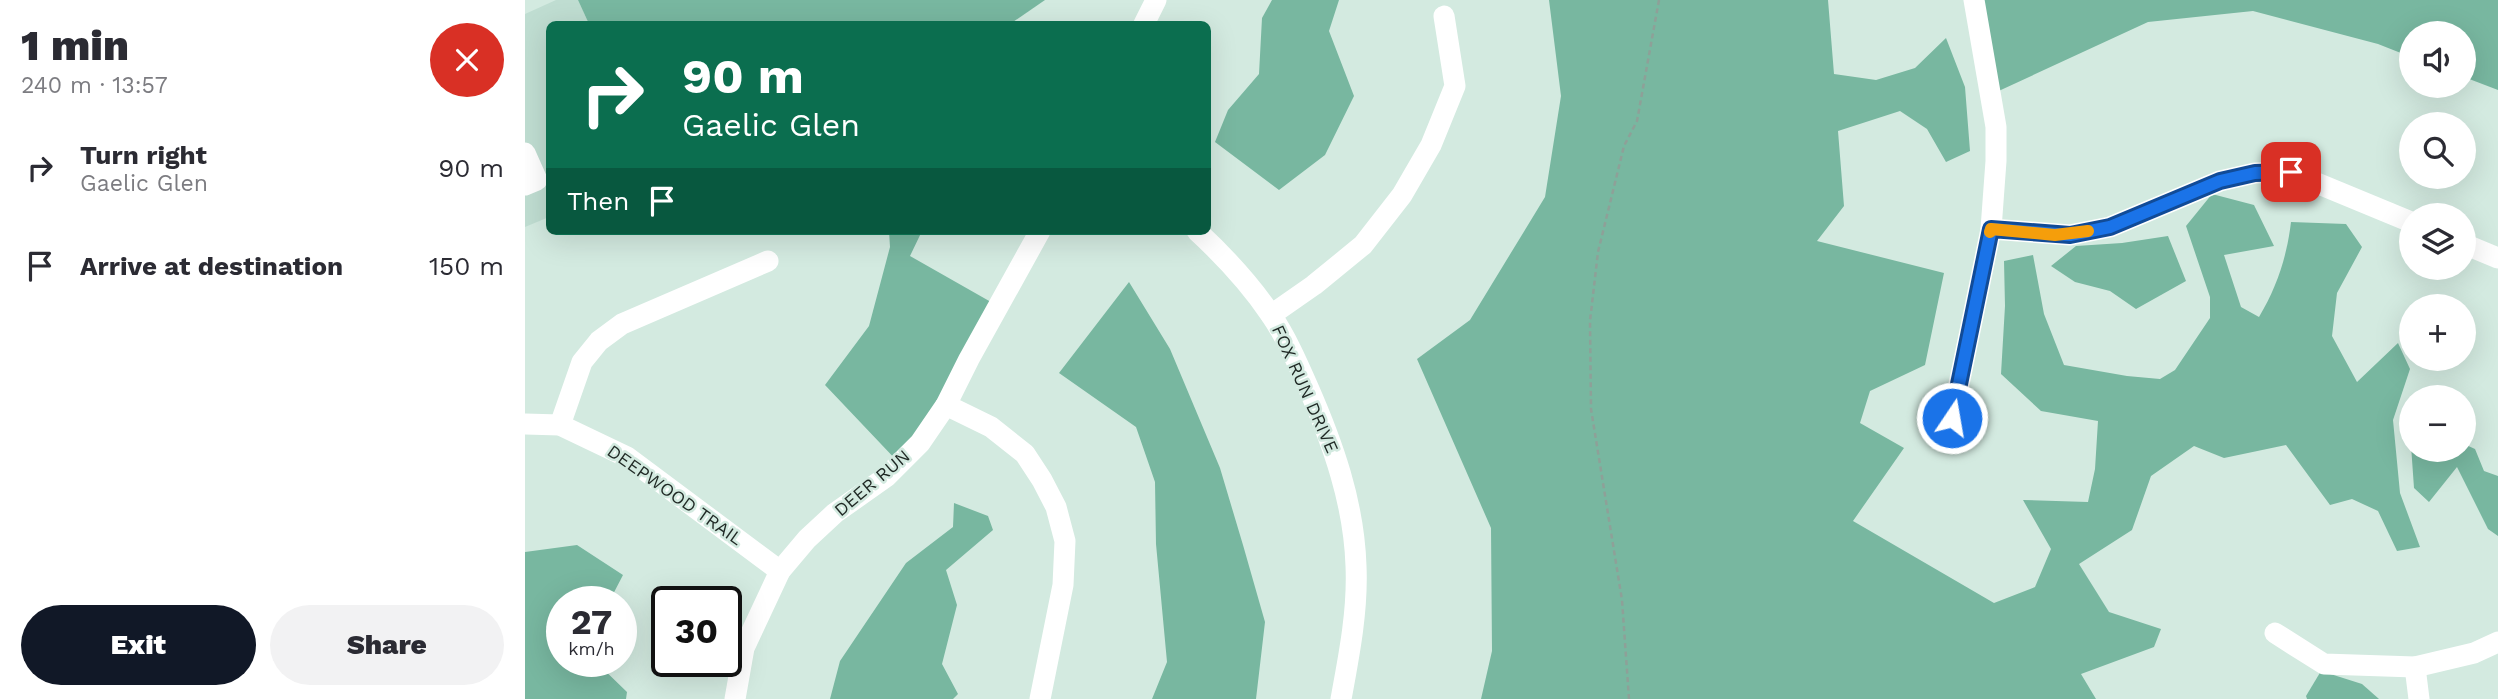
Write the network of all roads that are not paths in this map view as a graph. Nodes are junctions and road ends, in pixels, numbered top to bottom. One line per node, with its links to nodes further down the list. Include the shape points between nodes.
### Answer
1 (1974, 0): 6 (street, via 1996,127)
2 (1444, 16): 12 (street, via 1455,86 1431,145 1402,195 1363,245)
3 (525, 153): 4 (street, via 537,180)
4 (525, 185)
5 (2399, 217): 6 (street, via 2291,172 2220,181 2110,227 2070,235)
6 (1991, 229): 14 (street)
7 (1038, 235): 13 (street, DEER RUN)
8 (1201, 235): 12 (street, FOX RUN DRIVE)
9 (2476, 249): 10 (street)
10 (2498, 258)
11 (768, 261): 16 (street, via 622,324 599,341 582,362)
12 (1271, 315): 23 (street, FOX RUN DRIVE, via 1331,439 1348,498 1356,567 1351,642)
13 (946, 405): 17 (street, DEER RUN, via 920,443 886,477 835,513); 22 (street, via 991,427 1025,454 1056,507 1065,541 1063,585)
14 (1952, 418)
15 (525, 424): 16 (street, DEEPWOOD TRAIL)
16 (560, 425): 17 (street, DEEPWOOD TRAIL, via 627,457)
17 (780, 571): 21 (street, DEER RUN, via 744,648)
18 (2275, 633): 20 (street, via 2324,664)
19 (2498, 642): 20 (street, via 2474,653)
20 (2415, 667): 24 (street)
21 (735, 699)
22 (1040, 699)
23 (1341, 699)
24 (2419, 699)

